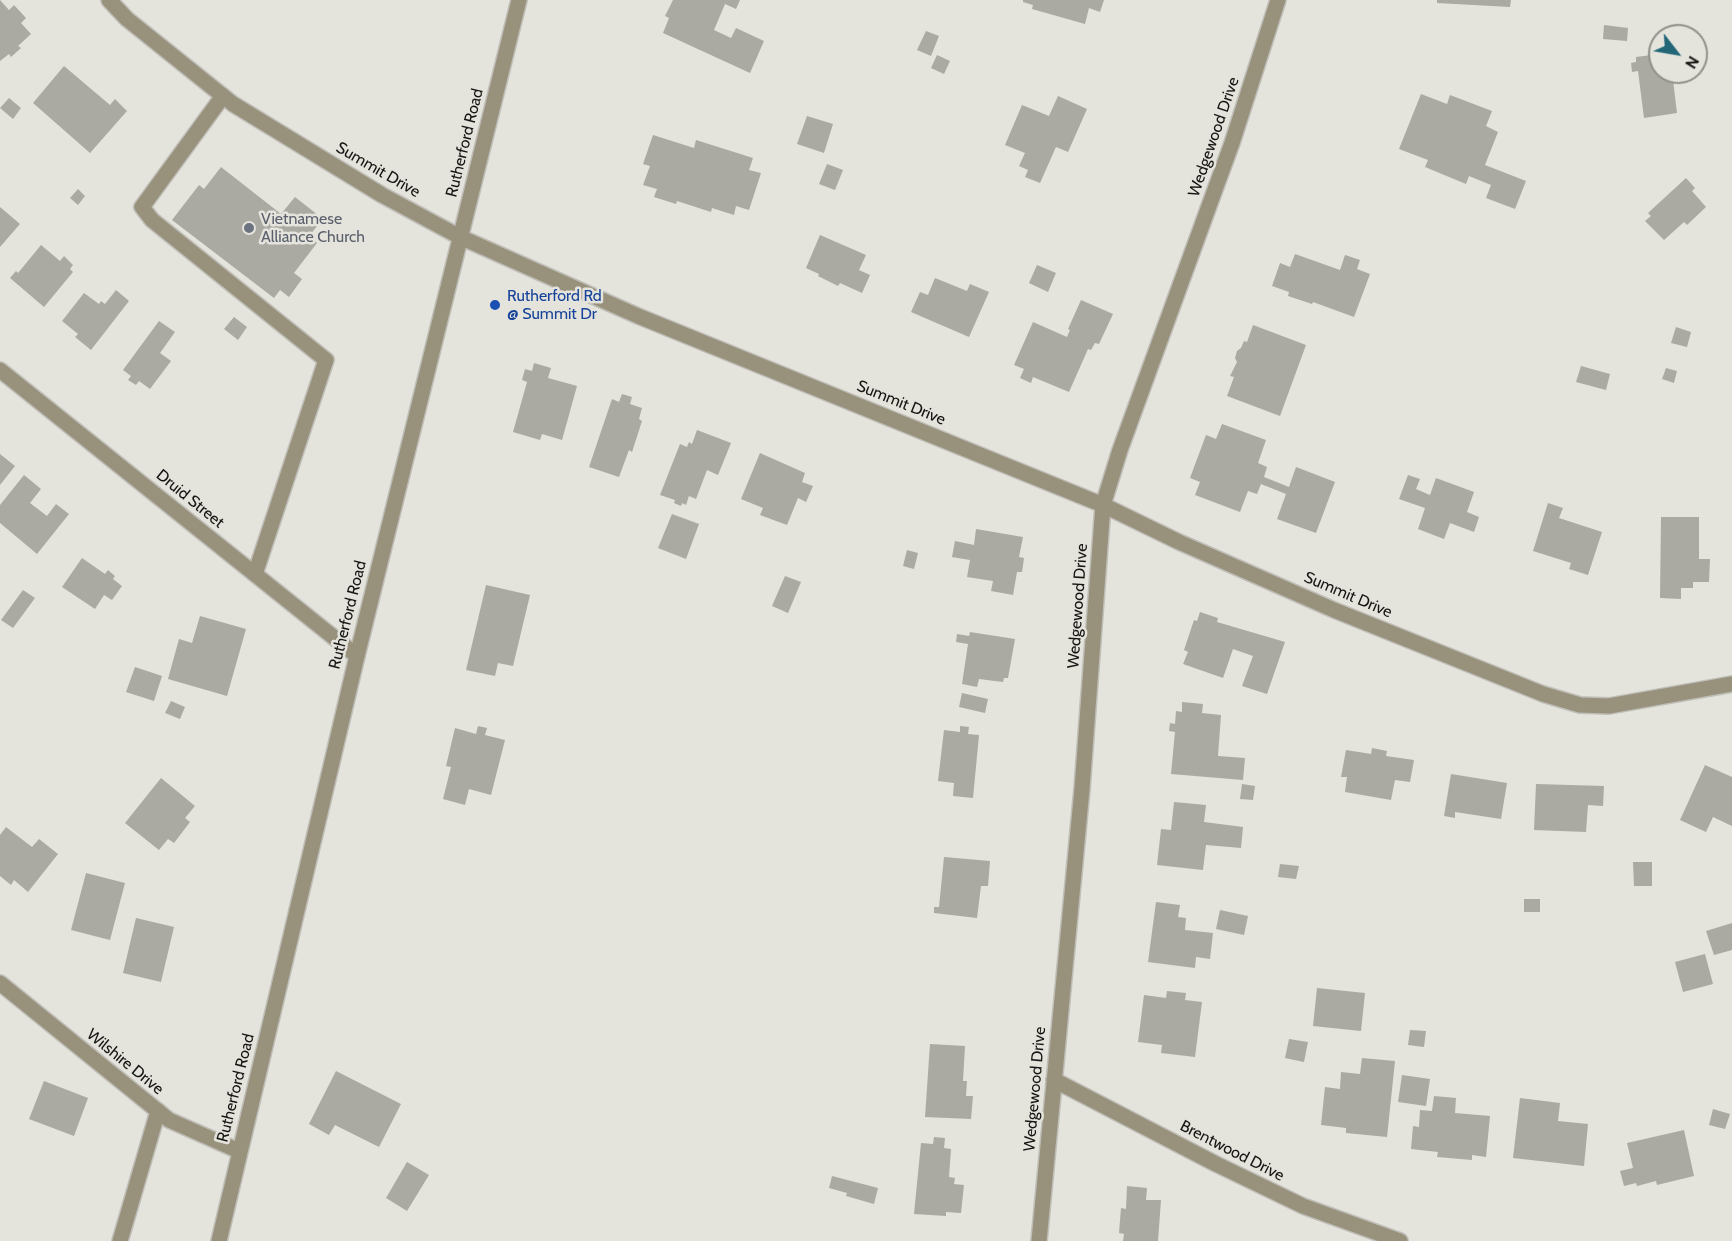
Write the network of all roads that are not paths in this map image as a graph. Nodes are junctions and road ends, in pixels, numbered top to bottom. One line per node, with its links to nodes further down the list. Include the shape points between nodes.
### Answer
1 (109, 0): 4 (street, Summit Drive)
2 (519, 0): 5 (street, Rutherford Road)
3 (1278, 0): 7 (street, Wedgewood Drive, via 1232,143)
4 (223, 96): 5 (street, Summit Drive, via 310,152); 8 (street, via 142,207 152,220 326,360)
5 (460, 237): 7 (street, Summit Drive, via 638,316); 9 (street, Rutherford Road)
6 (0, 370): 8 (street, Druid Street)
7 (1103, 505): 10 (street, Summit Drive, via 1334,610 1543,694 1580,705 1609,706); 12 (street, Wedgewood Drive, via 1082,789)
8 (255, 574): 9 (street, Druid Street)
9 (357, 656): 14 (street, Rutherford Road)
10 (1732, 684)
11 (0, 983): 13 (street, Wilshire Drive)
12 (1054, 1080): 17 (street, Wedgewood Drive); 18 (street, Brentwood Drive, via 1303,1206)
13 (158, 1111): 14 (street, Wilshire Drive, via 169,1120); 15 (street)
14 (239, 1151): 16 (street, Rutherford Road)
15 (120, 1241)
16 (219, 1241)
17 (1039, 1241)
18 (1400, 1241)

